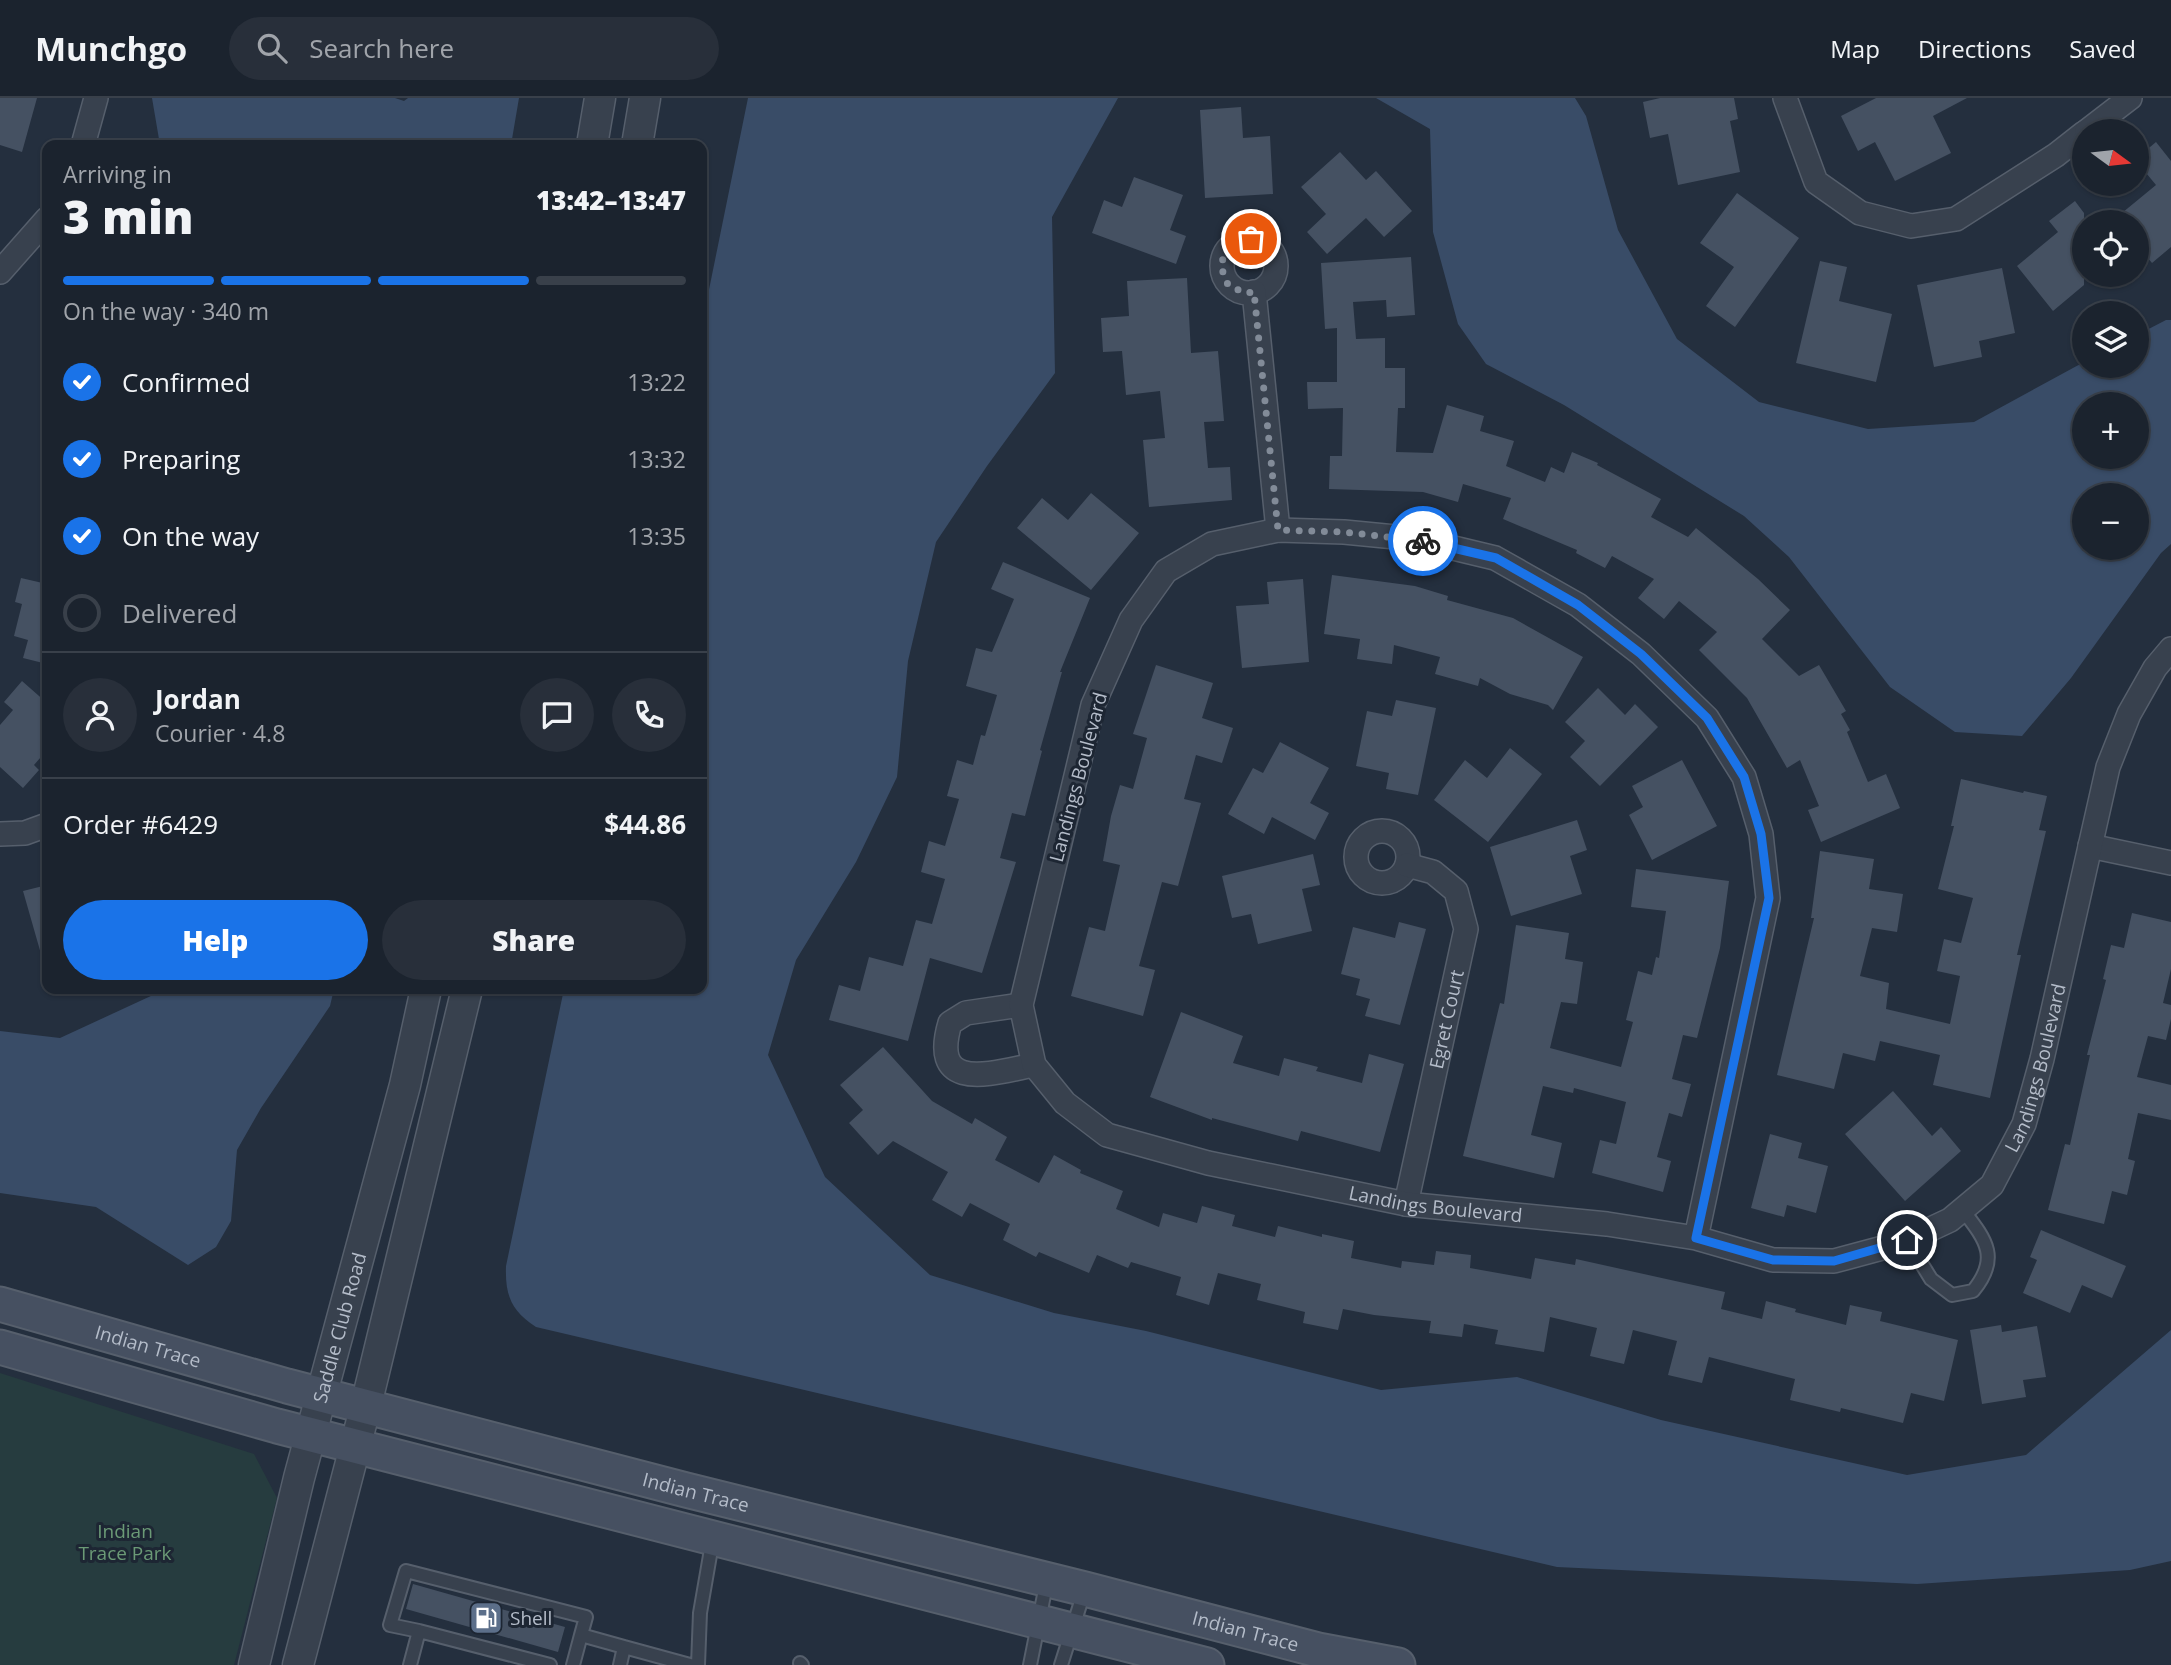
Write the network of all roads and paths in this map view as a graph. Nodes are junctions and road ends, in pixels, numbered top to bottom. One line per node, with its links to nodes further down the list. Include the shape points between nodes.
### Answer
1 (96, 98): 7 (street)
2 (600, 98): 8 (street)
3 (645, 98): 9 (street)
4 (1785, 98): 10 (street, via 1816,182 1860,213 1911,226 1956,219)
5 (2130, 98): 6 (street)
6 (2103, 119)
7 (84, 140)
8 (594, 140)
9 (638, 140)
10 (2072, 143)
11 (42, 225): 12 (street)
12 (0, 272)
13 (1254, 292): 14 (street)
14 (1278, 530): 23 (street, Landings Boulevard, via 1212,544 1166,571 1131,620 1093,705); 27 (street, Landings Boulevard, via 1416,539 1496,558 1578,605 1641,654 1707,718 1744,777 1761,834 1769,898)
15 (2171, 649): 18 (street, Landings Boulevard, via 2129,714 2108,767)
16 (42, 827): 17 (street)
17 (0, 834)
18 (2090, 846): 19 (street); 26 (street, Landings Boulevard, via 2024,1124 1992,1185)
19 (2171, 863)
20 (1407, 865): 25 (street, Egret Court, via 1433,872 1456,891 1466,929)
21 (425, 994): 31 (street, Saddle Club Road, via 405,1085)
22 (466, 994): 32 (street)
23 (1021, 1005): 24 (street, Landings Boulevard); 24 (street, via 966,1013 950,1023 944,1043 946,1059 958,1071 978,1075)
24 (1034, 1065): 25 (street, Landings Boulevard, via 1065,1103 1107,1135 1208,1163)
25 (1406, 1204): 27 (street, Landings Boulevard, via 1607,1224)
26 (1962, 1209): 28 (street, Landings Boulevard, via 1950,1220); 28 (lane, via 1983,1235 1987,1248 1987,1274 1973,1291 1952,1295 1931,1279)
27 (1696, 1238): 28 (street, Landings Boulevard, via 1773,1260 1834,1261)
28 (1907, 1240)
29 (0, 1304): 31 (main road, Indian Trace)
30 (0, 1348): 33 (main road, Indian Trace)
31 (321, 1394): 32 (main road, Indian Trace); 33 (street, Saddle Club Road)
32 (366, 1405): 34 (street); 36 (main road, Indian Trace)
33 (310, 1434): 34 (main road, Indian Trace); 43 (street, Saddle Club Road)
34 (354, 1445): 35 (main road, Indian Trace); 44 (street)
35 (713, 1537): 38 (main road, Indian Trace); 50 (lane, via 700,1613)
36 (1047, 1580): 37 (main road, Indian Trace); 38 (lane)
37 (1085, 1589): 39 (lane); 54 (main road, Indian Trace, via 1318,1650)
38 (1039, 1622): 39 (main road, Indian Trace); 51 (lane)
39 (1073, 1630): 52 (lane); 53 (main road, Indian Trace)
40 (419, 1632): 41 (lane, via 390,1625 406,1571 586,1617); 45 (lane); 46 (lane)
41 (581, 1635): 42 (lane); 47 (lane)
42 (624, 1647): 48 (lane); 49 (lane)
43 (254, 1665)
44 (298, 1665)
45 (410, 1665)
46 (550, 1665)
47 (573, 1665)
48 (620, 1665)
49 (690, 1665)
50 (698, 1665)
51 (1030, 1665)
52 (1061, 1665)
53 (1206, 1665)
54 (1398, 1665)

